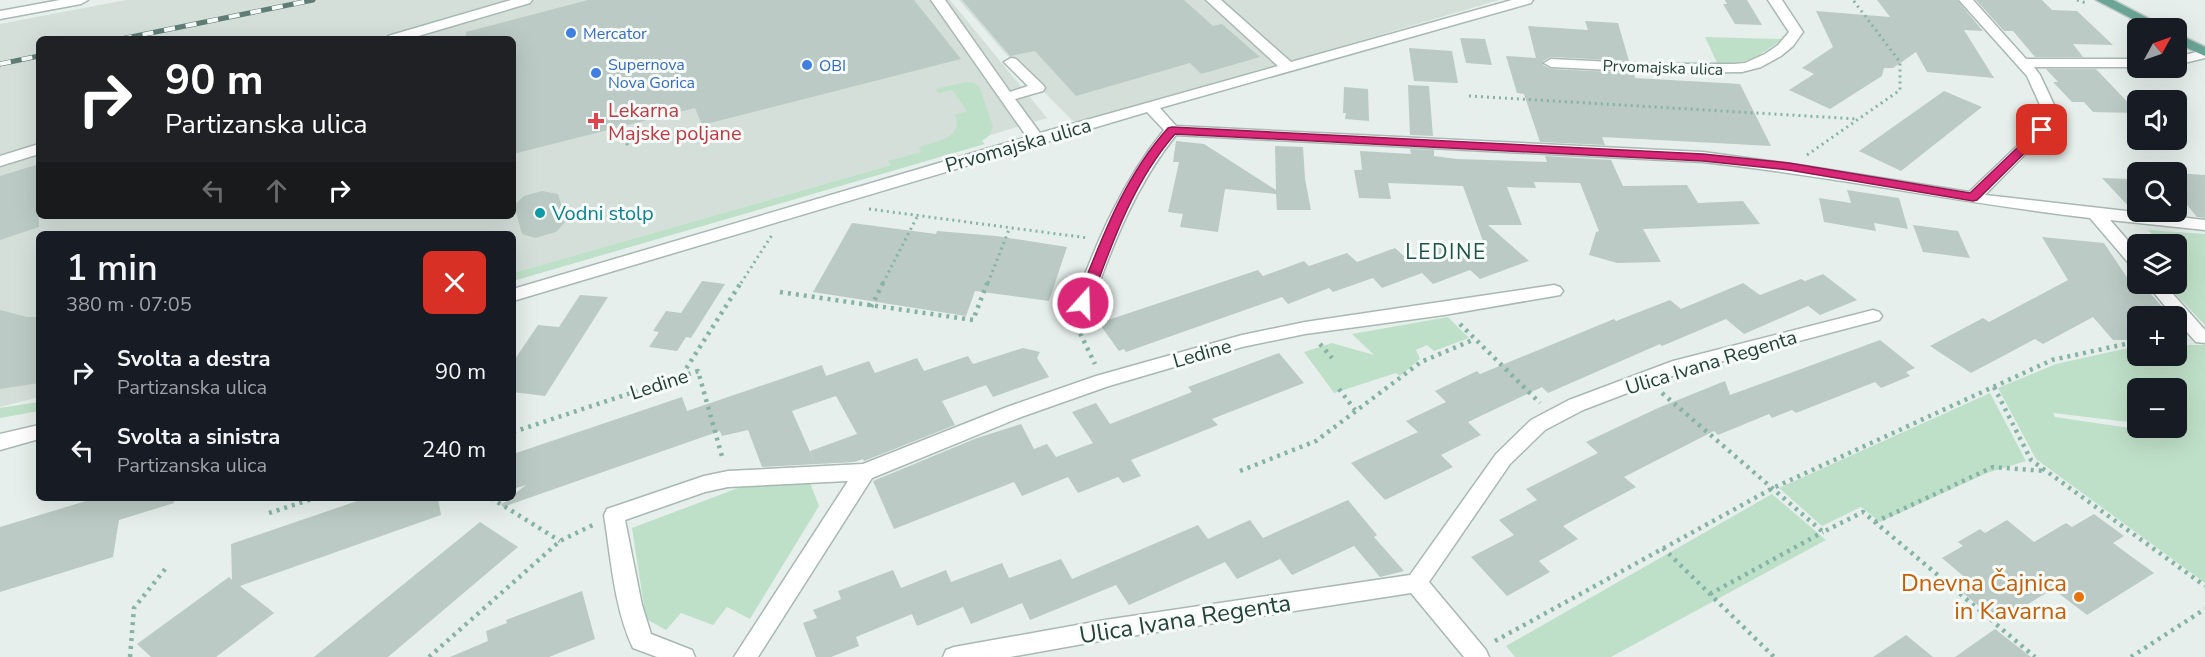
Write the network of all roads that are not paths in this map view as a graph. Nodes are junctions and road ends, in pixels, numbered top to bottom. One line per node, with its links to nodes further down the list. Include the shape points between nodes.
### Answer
1 (81, 0): 9 (street)
2 (525, 0): 11 (street)
3 (938, 0): 20 (street)
4 (1213, 0): 19 (street)
5 (1526, 0): 19 (street, Prvomajska ulica)
6 (1775, 0): 16 (street, Prvomajska ulica, via 1796,32 1783,47 1749,66 1727,70)
7 (1966, 0): 17 (street)
8 (2103, 0): 10 (main road)
9 (0, 15)
10 (2140, 18)
11 (403, 36)
12 (2187, 43): 13 (main road)
13 (2205, 53): 14 (street)
14 (2187, 58)
15 (1011, 62): 20 (street, via 1038,88)
16 (1551, 63)
17 (2022, 63): 18 (street); 26 (street, via 2034,75 2048,107 2042,130)
18 (2127, 63)
19 (1288, 67): 21 (street, Prvomajska ulica)
20 (1007, 97): 23 (street)
21 (1151, 106): 22 (street); 23 (street, Prvomajska ulica)
22 (1172, 130): 26 (street, via 1703,157 1789,167); 33 (street, via 1152,153 1116,218)
23 (1036, 139): 31 (street, Prvomajska ulica)
24 (36, 150): 25 (street)
25 (0, 161)
26 (1973, 198): 27 (street)
27 (2096, 215): 28 (street); 29 (street)
28 (2205, 225)
29 (2127, 250)
30 (1554, 291): 38 (street, Ledine, via 1242,341 1103,381)
31 (516, 294)
32 (2164, 294): 35 (street)
33 (1083, 303)
34 (1873, 316): 39 (street, Ulica Ivana Regenta, via 1680,366 1554,417 1523,438 1503,459)
35 (2202, 338)
36 (36, 433): 37 (street)
37 (0, 442)
38 (865, 472): 41 (street, Ledine, via 729,479 614,515 641,641); 42 (street)
39 (1416, 583): 40 (street); 43 (street, Ulica Ivana Regenta)
40 (1476, 655)
41 (684, 657)
42 (745, 657)
43 (954, 657)

